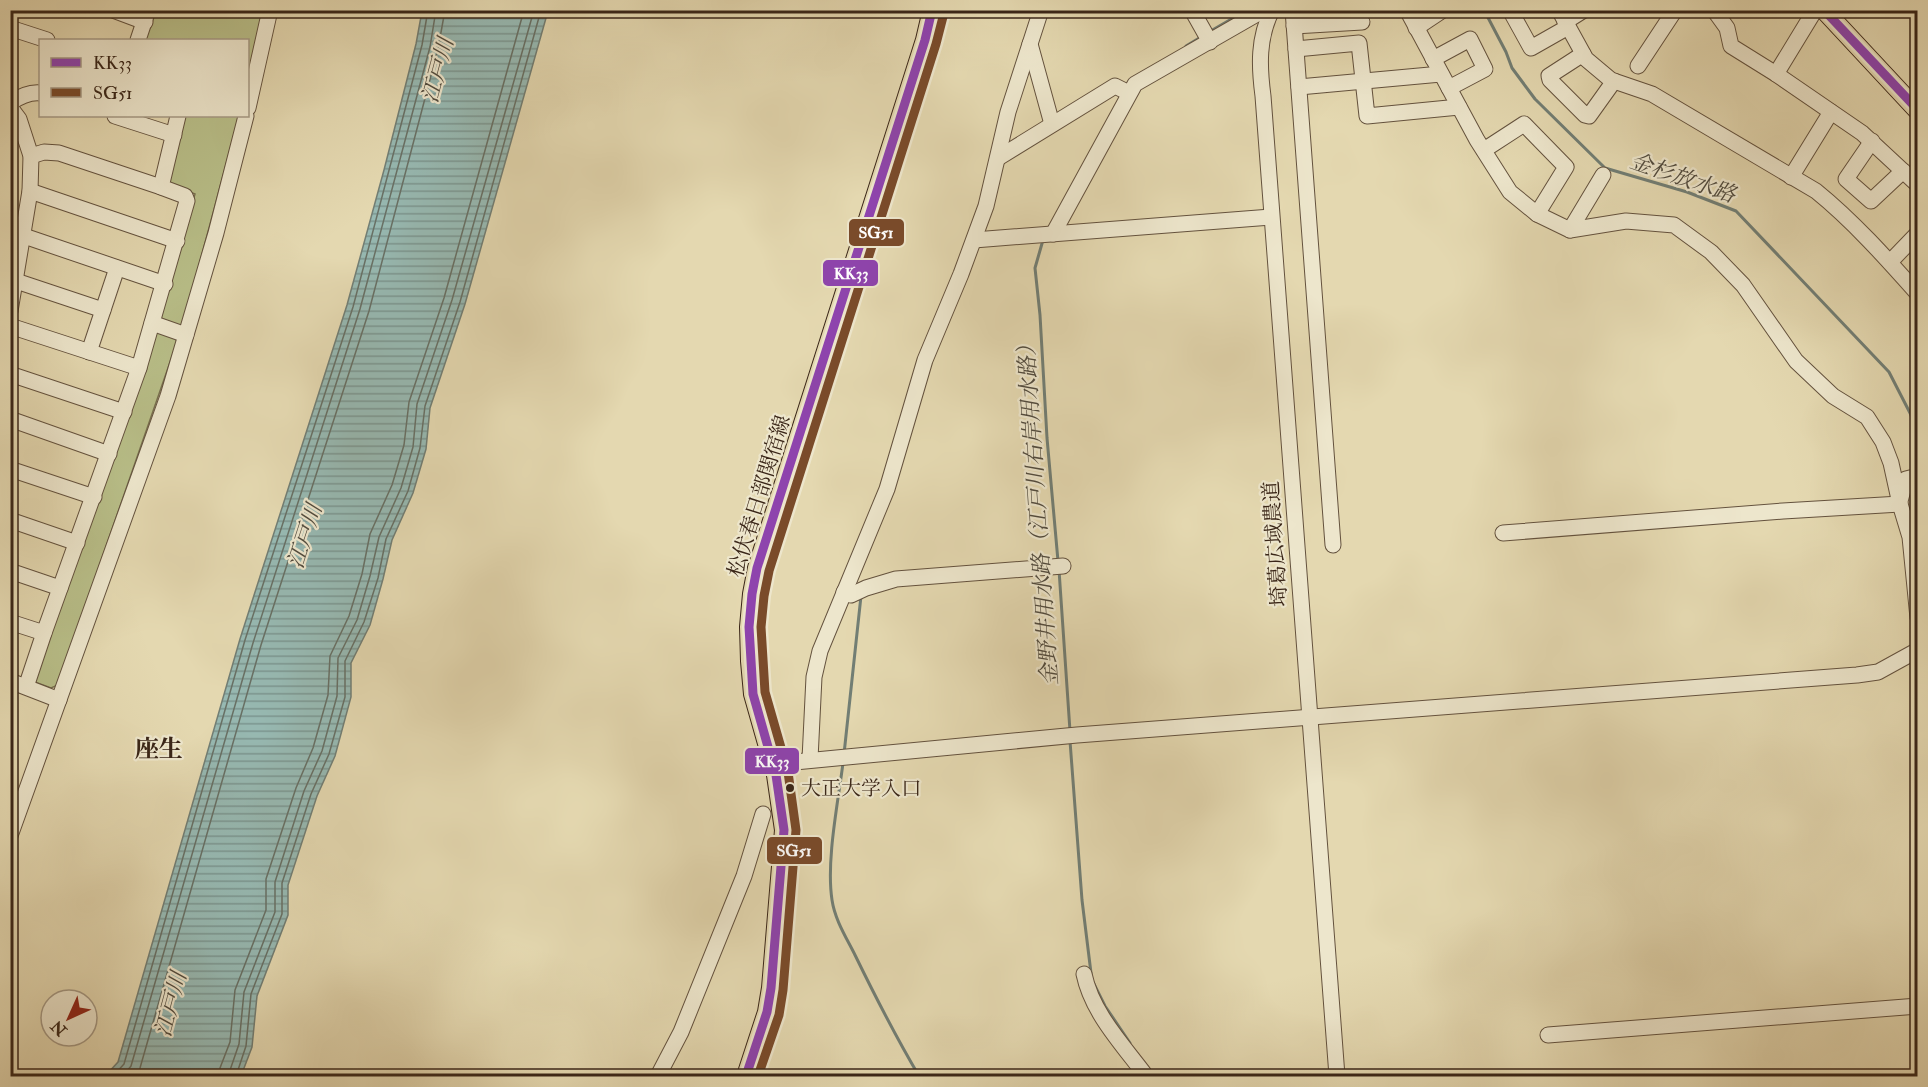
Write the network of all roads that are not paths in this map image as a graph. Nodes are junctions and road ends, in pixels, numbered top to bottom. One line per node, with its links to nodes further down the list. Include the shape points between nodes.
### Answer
1 (112, 10): 15 (street)
2 (270, 10): 37 (street)
3 (932, 10): 101 (main road, 松伏春日部関宿線, via 752,594 749,627 753,694)
4 (1041, 10): 24 (street)
5 (1192, 10): 21 (street)
6 (1407, 10): 20 (street)
7 (1443, 10): 20 (street)
8 (1510, 10): 17 (street, via 1532,48)
9 (1584, 10): 17 (street)
10 (1675, 10): 28 (street)
11 (1714, 10): 30 (street, via 1727,28 1731,46)
12 (1815, 10): 30 (street)
13 (1824, 10): 40 (main road)
14 (1269, 11): 21 (street); 57 (street, 埼葛広域農道, via 1259,63)
15 (147, 16): 23 (street)
16 (1293, 18): 18 (street); 25 (street)
17 (1564, 20): 26 (street)
18 (1362, 22)
19 (10, 28): 22 (street)
20 (1416, 28): 27 (street)
21 (1207, 37): 35 (street)
22 (44, 39)
23 (138, 39)
24 (1030, 44): 45 (street); 50 (street)
25 (1296, 49): 31 (street, via 1359,43); 33 (street)
26 (1583, 54): 32 (street); 32 (street, via 1550,76 1550,80 1585,115 1589,116)
27 (1433, 59): 29 (street); 34 (street, via 1470,39 1485,69)
28 (1638, 66)
29 (1441, 74): 31 (street); 34 (street)
30 (1776, 74): 41 (street)
31 (1363, 81): 33 (street); 39 (street, via 1367,116)
32 (1614, 81): 52 (street, via 1652,94)
33 (1299, 87): 87 (street)
34 (1449, 88): 39 (street)
35 (1126, 92): 45 (street, via 1115,86); 60 (street)
36 (39, 93): 38 (street, via 26,95)
37 (249, 104)
38 (10, 105): 49 (street)
39 (1459, 107): 48 (street)
40 (1917, 111)
41 (1831, 112): 47 (street); 52 (street)
42 (118, 117): 46 (street)
43 (178, 117): 46 (street)
44 (246, 117): 73 (street)
45 (1052, 124): 50 (street)
46 (174, 135): 54 (street)
47 (1872, 141): 53 (street); 53 (street, via 1846,179 1871,201)
48 (1484, 150): 56 (street, via 1510,192); 56 (street, via 1524,124 1566,167)
49 (31, 156): 54 (street, via 59,153); 55 (street)
50 (998, 158): 62 (street)
51 (1603, 175): 58 (street)
52 (1791, 177): 64 (street, via 1833,204)
53 (1913, 178)
54 (161, 187): 63 (street, via 185,196 187,201)
55 (30, 191): 61 (street); 63 (street)
56 (1537, 214): 58 (street)
57 (1271, 217): 60 (street); 99 (street, 埼葛広域農道)
58 (1570, 230): 83 (street, via 1626,221 1674,225 1711,252 1743,285 1796,362 1833,396 1867,417 1883,442)
59 (1917, 233): 64 (street)
60 (1048, 235): 62 (street)
61 (24, 236): 65 (street); 66 (street)
62 (974, 240): 91 (street, via 925,360 887,489)
63 (177, 241): 67 (street)
64 (1890, 262): 68 (street)
65 (117, 268): 67 (street); 69 (street)
66 (16, 281): 69 (street); 70 (street)
67 (165, 284): 71 (street)
68 (1917, 294)
69 (103, 310): 74 (street)
70 (10, 311)
71 (152, 323): 73 (street); 75 (street)
72 (10, 326): 74 (street)
73 (186, 335): 98 (street)
74 (89, 352): 75 (street)
75 (139, 368): 77 (street)
76 (10, 374): 77 (street)
77 (124, 412): 79 (street)
78 (10, 419): 79 (street)
79 (109, 454): 82 (street)
80 (10, 469): 82 (street)
81 (1917, 476): 83 (street, via 1906,479)
82 (94, 497): 86 (street)
83 (1900, 504): 85 (street); 92 (street, via 1910,537)
84 (10, 520): 86 (street)
85 (1503, 533)
86 (77, 543): 90 (street)
87 (1333, 545)
88 (1059, 566): 91 (street, via 896,579 851,595)
89 (10, 571): 90 (street)
90 (60, 588): 94 (street)
91 (844, 592): 100 (street, via 814,677)
92 (1917, 618)
93 (10, 622): 94 (street)
94 (44, 633): 97 (street)
95 (1917, 650): 99 (street, via 1878,672 1857,675)
96 (10, 681): 98 (street)
97 (28, 681)
98 (59, 700): 103 (street)
99 (1309, 717): 100 (street); 110 (street, 埼葛広域農道)
100 (810, 759): 101 (street)
101 (774, 764): 108 (main road, 松伏春日部関宿線, via 784,830 772,980 767,1012)
102 (763, 814): 107 (street, via 744,876 681,1032)
103 (10, 836)
104 (1084, 974): 109 (street, via 1095,989 1103,1018)
105 (1917, 1006): 106 (street)
106 (1548, 1035)
107 (658, 1077)
108 (746, 1077)
109 (1146, 1077)
110 (1336, 1077)

